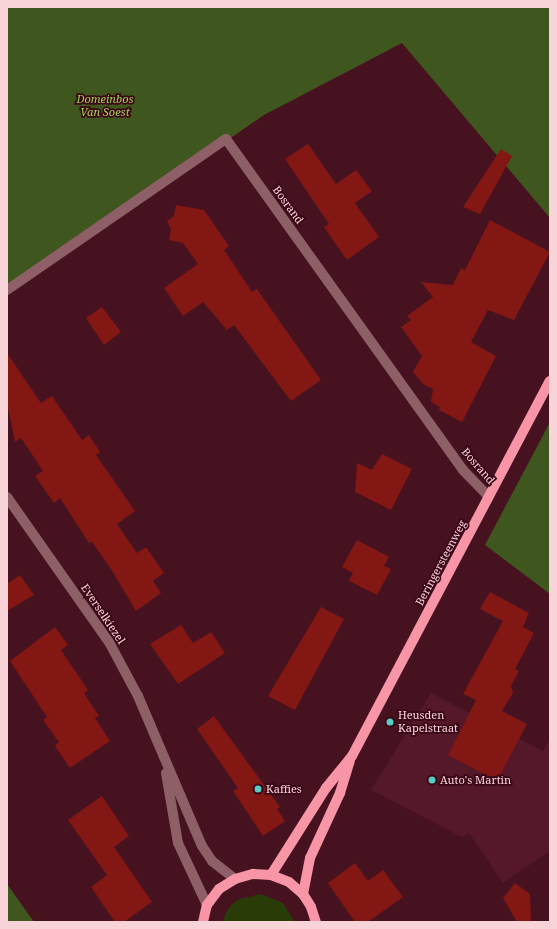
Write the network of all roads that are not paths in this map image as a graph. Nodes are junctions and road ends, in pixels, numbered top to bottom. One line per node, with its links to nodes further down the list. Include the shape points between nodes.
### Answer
1 (7, 290): 4 (street, Bosrand, via 226,139 463,470)
2 (550, 381): 4 (main road, Beringersteenweg)
3 (7, 497): 5 (street, Everselkiezel, via 109,642 138,696)
4 (489, 497): 6 (main road, Beringersteenweg)
5 (163, 753): 8 (street, Everselkiezel, via 202,846 212,861); 10 (street, Everselkiezel, via 178,843)
6 (352, 756): 7 (main road, Beringersteenweg, via 326,788); 9 (main road, Beringersteenweg, via 340,793 310,858)
7 (271, 875): 8 (main road, via 253,874); 9 (main road, via 289,882)
8 (235, 879): 10 (main road, via 219,890)
9 (303, 894): 12 (main road)
10 (208, 905): 11 (main road)
11 (203, 922)
12 (316, 922)

